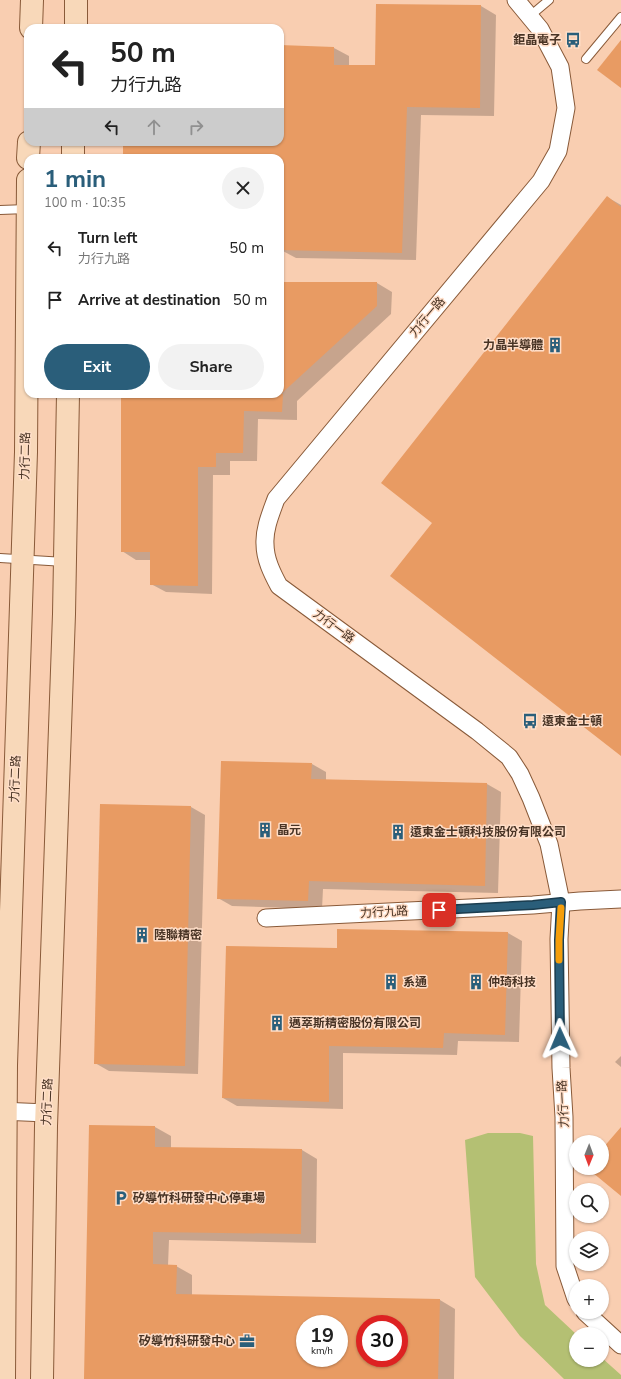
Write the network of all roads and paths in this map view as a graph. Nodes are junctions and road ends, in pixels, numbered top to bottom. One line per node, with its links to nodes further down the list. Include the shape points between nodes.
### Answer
1 (32, 0): 7 (street)
2 (76, 0): 8 (street)
3 (516, 0): 5 (street, 力行一路)
4 (549, 0): 5 (lane)
5 (530, 16): 18 (street, 力行一路, via 540,29 560,67 566,108 558,151 541,181 276,499 268,521 265,544 270,567 279,586 509,757 520,774 549,844)
6 (621, 16): 9 (lane)
7 (31, 24)
8 (76, 24)
9 (586, 59)
10 (24, 208): 11 (lane)
11 (0, 210)
12 (26, 398): 15 (street, 力行二路)
13 (68, 398): 16 (street, 力行二路)
14 (0, 558): 15 (lane)
15 (22, 560): 16 (lane); 20 (street, 力行二路)
16 (65, 562): 21 (street, 力行二路)
17 (621, 900): 18 (street, 力行九路)
18 (561, 902): 19 (street, 力行九路); 22 (street, 力行一路, via 559,940 565,1266)
19 (266, 918)
20 (3, 1111): 21 (street); 25 (street, 力行二路)
21 (47, 1113): 26 (street, 力行二路)
22 (569, 1279)
23 (593, 1319): 24 (street)
24 (621, 1345)
25 (4, 1379)
26 (42, 1379)

